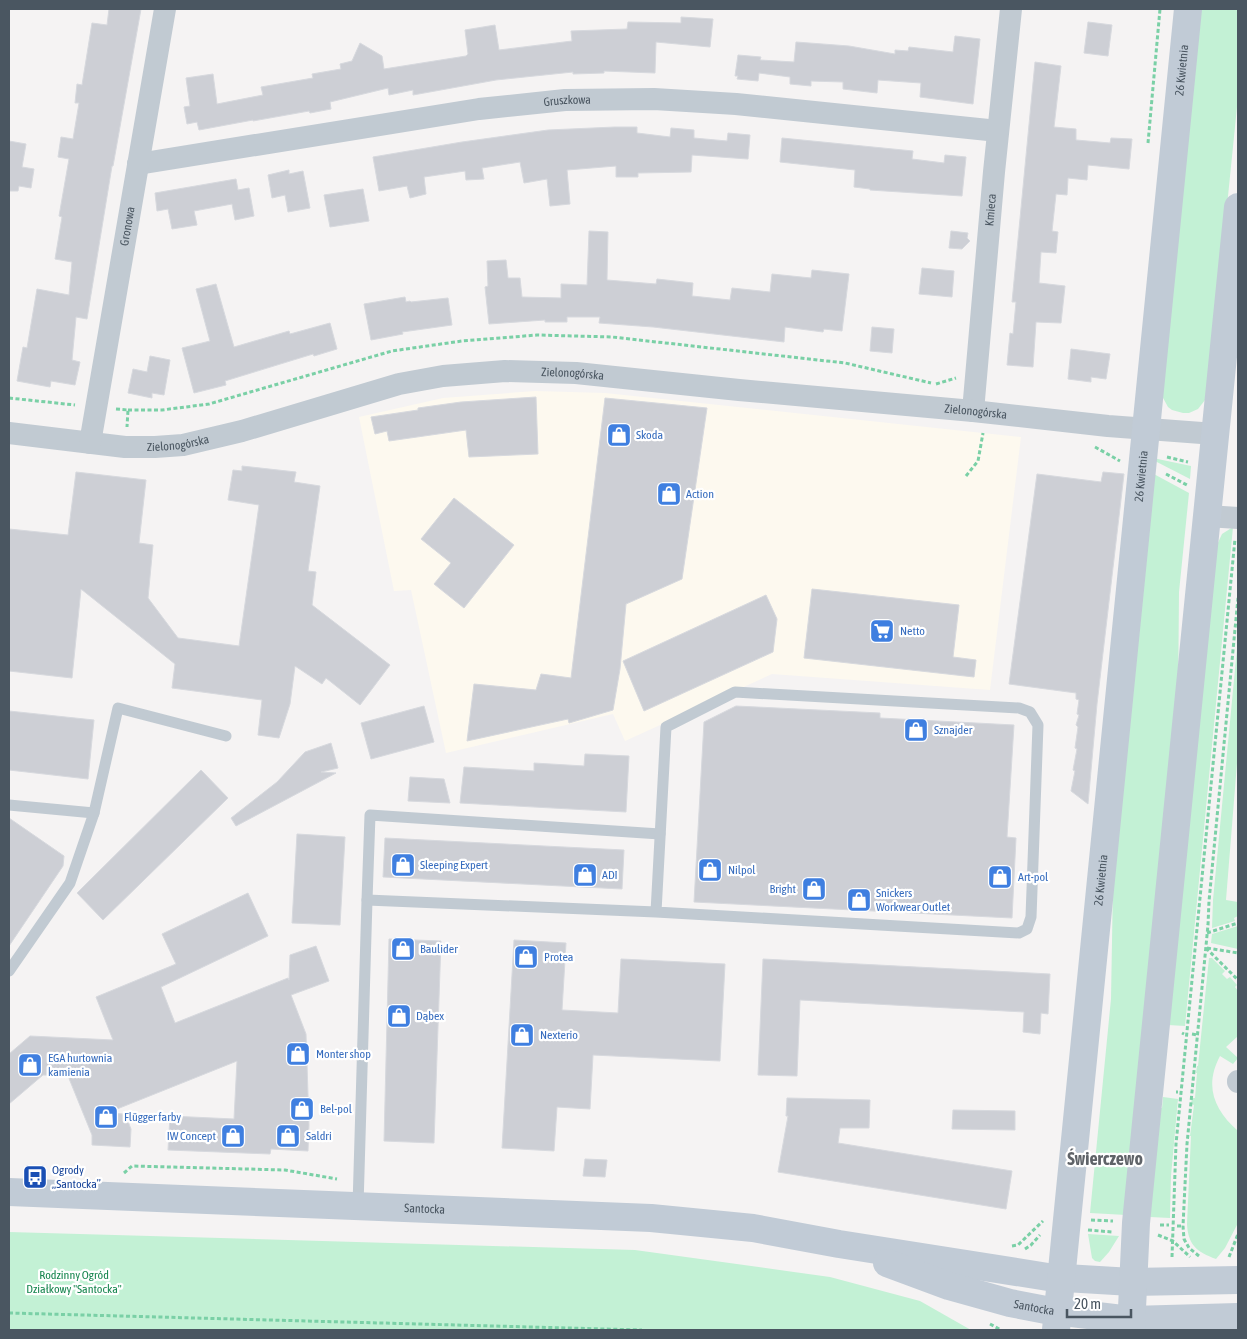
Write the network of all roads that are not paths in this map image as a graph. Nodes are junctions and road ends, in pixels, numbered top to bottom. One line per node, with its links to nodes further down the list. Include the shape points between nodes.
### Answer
1 (165, 9): 5 (street, Gronowa)
2 (1011, 9): 4 (street, Kmieca)
3 (1188, 9): 8 (street, 26 Kwietnia)
4 (998, 131): 5 (street, Gruszkowa, via 736,104 593,99 478,109); 7 (street, Kmieca)
5 (138, 164): 11 (street, Gronowa)
6 (1238, 207): 10 (street)
7 (979, 419): 8 (street, Zielonogórska); 11 (street, Zielonogórska, via 576,373 505,370 399,384 242,431 183,445 137,448)
8 (1145, 429): 10 (street); 25 (street, 26 Kwietnia)
9 (9, 433): 11 (street, Zielonogórska)
10 (1215, 434): 12 (street)
11 (90, 443)
12 (1207, 516): 13 (street); 26 (street)
13 (1237, 526)
14 (226, 736): 16 (lane, via 118,708)
15 (9, 805): 16 (lane)
16 (94, 813): 20 (lane, via 70,882)
17 (660, 834): 18 (lane, via 370,815); 19 (lane); 19 (lane, via 666,728 735,692 1019,708 1030,712 1038,725 1031,917 1027,929 1019,933)
18 (367, 900): 19 (lane); 22 (lane)
19 (656, 912)
20 (9, 971)
21 (9, 1192): 22 (street, Santocka)
22 (358, 1206): 23 (street, Santocka, via 669,1219 752,1228)
23 (840, 1244): 25 (street, Santocka); 28 (street, Santocka, via 949,1286 1010,1303)
24 (1232, 1272): 26 (street, Santocka)
25 (1061, 1278): 26 (street, Santocka); 28 (street, 26 Kwietnia)
26 (1132, 1282): 29 (street)
27 (1238, 1318): 29 (street, Santocka)
28 (1057, 1321): 29 (street, Santocka)
29 (1131, 1325)

